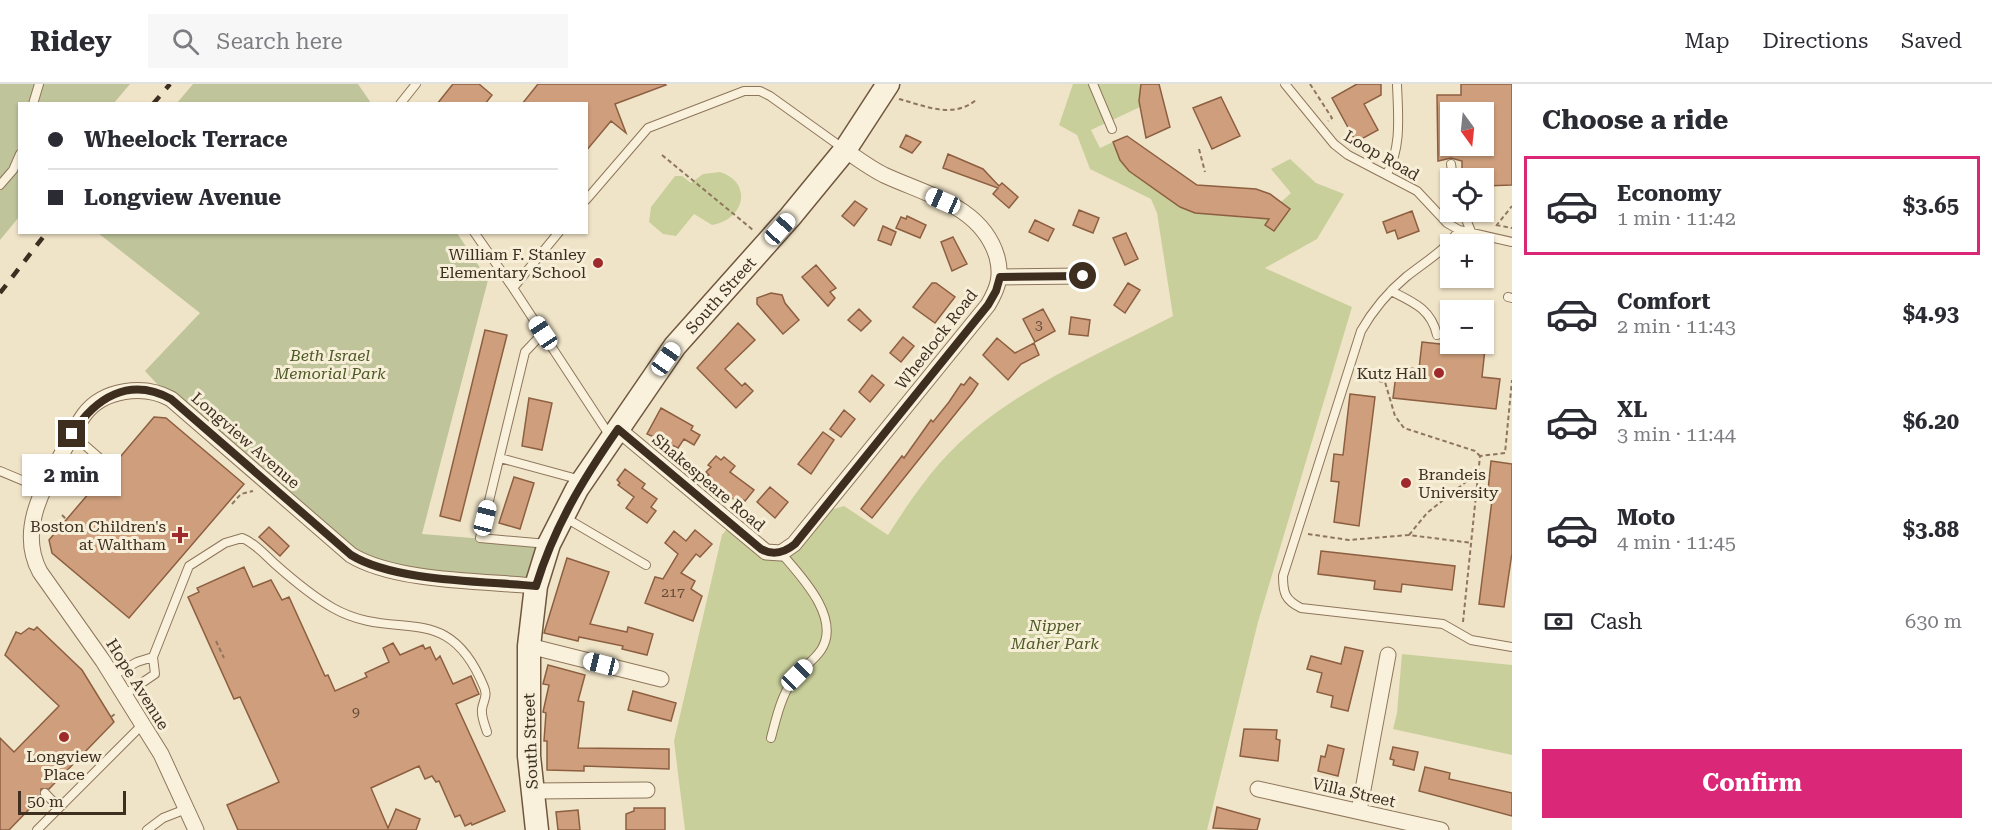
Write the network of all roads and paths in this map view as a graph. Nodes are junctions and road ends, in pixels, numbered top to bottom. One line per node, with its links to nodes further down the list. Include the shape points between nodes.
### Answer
1 (39, 84): 9 (lane)
2 (416, 84): 10 (lane)
3 (1093, 84): 12 (lane)
4 (1285, 84): 20 (lane, Loop Road, via 1334,144)
5 (1310, 84): 11 (path, via 1332,118)
6 (1397, 84): 20 (lane, via 1398,145)
7 (885, 89): 8 (path, via 934,109 956,111); 14 (main road, South Street)
8 (976, 100)
9 (34, 102)
10 (402, 102)
11 (1328, 121)
12 (1112, 129)
13 (1199, 149): 19 (path)
14 (845, 150): 22 (lane, via 770,96 760,91 744,91 648,128); 36 (street, via 876,171 974,218 991,240); 44 (main road, South Street, via 681,338)
15 (662, 155): 28 (path)
16 (18, 159): 21 (lane)
17 (1451, 164): 18 (lane)
18 (1452, 168)
19 (1205, 172)
20 (1387, 174): 27 (lane, Loop Road, via 1418,191)
21 (0, 186)
22 (588, 198)
23 (1512, 206): 25 (path)
24 (1467, 222): 31 (lane)
25 (1496, 225): 26 (path); 32 (path)
26 (1512, 228)
27 (1459, 230): 31 (lane, Loop Road); 38 (lane, via 1441,252)
28 (755, 231)
29 (475, 234): 37 (lane)
30 (557, 234): 37 (lane)
31 (1472, 234)
32 (1488, 234)
33 (1494, 239): 34 (lane, Loop Road)
34 (1512, 242)
35 (1083, 276): 36 (street)
36 (1000, 277): 61 (street, Wheelock Road, via 988,305 795,544)
37 (513, 288): 39 (lane)
38 (1391, 291): 40 (lane, via 1429,314); 41 (lane, via 1372,311 1361,331)
39 (543, 333): 44 (lane); 46 (lane, via 525,352)
40 (1437, 335)
41 (1345, 376): 45 (path, via 1385,382 1395,416 1404,428); 57 (lane)
42 (1512, 380): 45 (path, via 1505,453)
43 (72, 434): 47 (lane); 52 (street, Longview Avenue); 64 (street, Longview Avenue, via 88,410 105,398 134,390 161,393 365,564 400,573)
44 (614, 434): 50 (main road, South Street); 61 (street, Shakespeare Road, via 761,549)
45 (1480, 456): 49 (path)
46 (500, 458): 50 (lane); 60 (lane, via 480,538)
47 (111, 468)
48 (0, 471): 52 (lane)
49 (1478, 472): 58 (path, via 1427,513); 59 (path)
50 (583, 481): 55 (main road, South Street)
51 (259, 484): 53 (path, via 252,493 241,494)
52 (43, 489): 62 (street, Longview Avenue, via 32,530)
53 (232, 504)
54 (62, 515): 56 (path)
55 (562, 517): 60 (main road, South Street); 63 (lane)
56 (66, 519)
57 (1296, 531): 58 (path, via 1349,540); 65 (lane, via 1282,576 1282,590 1288,602 1316,611 1443,624)
58 (1408, 535): 59 (path)
59 (1472, 543): 65 (path)
60 (549, 544): 64 (main road, South Street)
61 (781, 553): 79 (lane, via 815,594 822,610 825,638 822,650 791,683)
62 (36, 565): 72 (street, Hope Avenue)
63 (646, 565)
64 (536, 586): 67 (main road, South Street)
65 (1462, 634): 68 (lane, via 1485,644)
66 (216, 641): 71 (path)
67 (529, 646): 73 (street); 82 (main road, South Street)
68 (1512, 647)
69 (1388, 655): 86 (street)
70 (153, 657): 72 (lane); 74 (lane, via 155,674); 78 (lane, via 191,563 242,538 298,584 344,614 447,635 468,655 484,688 482,711)
71 (224, 658)
72 (112, 676): 74 (street, Hope Avenue)
73 (661, 679)
74 (124, 695): 77 (street, Hope Avenue)
75 (115, 714): 76 (path)
76 (111, 717)
77 (142, 725): 84 (lane); 85 (street, Hope Avenue, via 161,754)
78 (487, 732)
79 (771, 738)
80 (1258, 789): 86 (street, Villa Street)
81 (647, 790): 82 (street)
82 (532, 791): 90 (main road, South Street)
83 (45, 793): 84 (lane)
84 (59, 807): 87 (lane)
85 (186, 809): 88 (lane); 89 (street, Hope Avenue)
86 (1359, 811): 91 (street, Villa Street)
87 (37, 830)
88 (147, 830)
89 (196, 830)
90 (537, 830)
91 (1441, 830)

